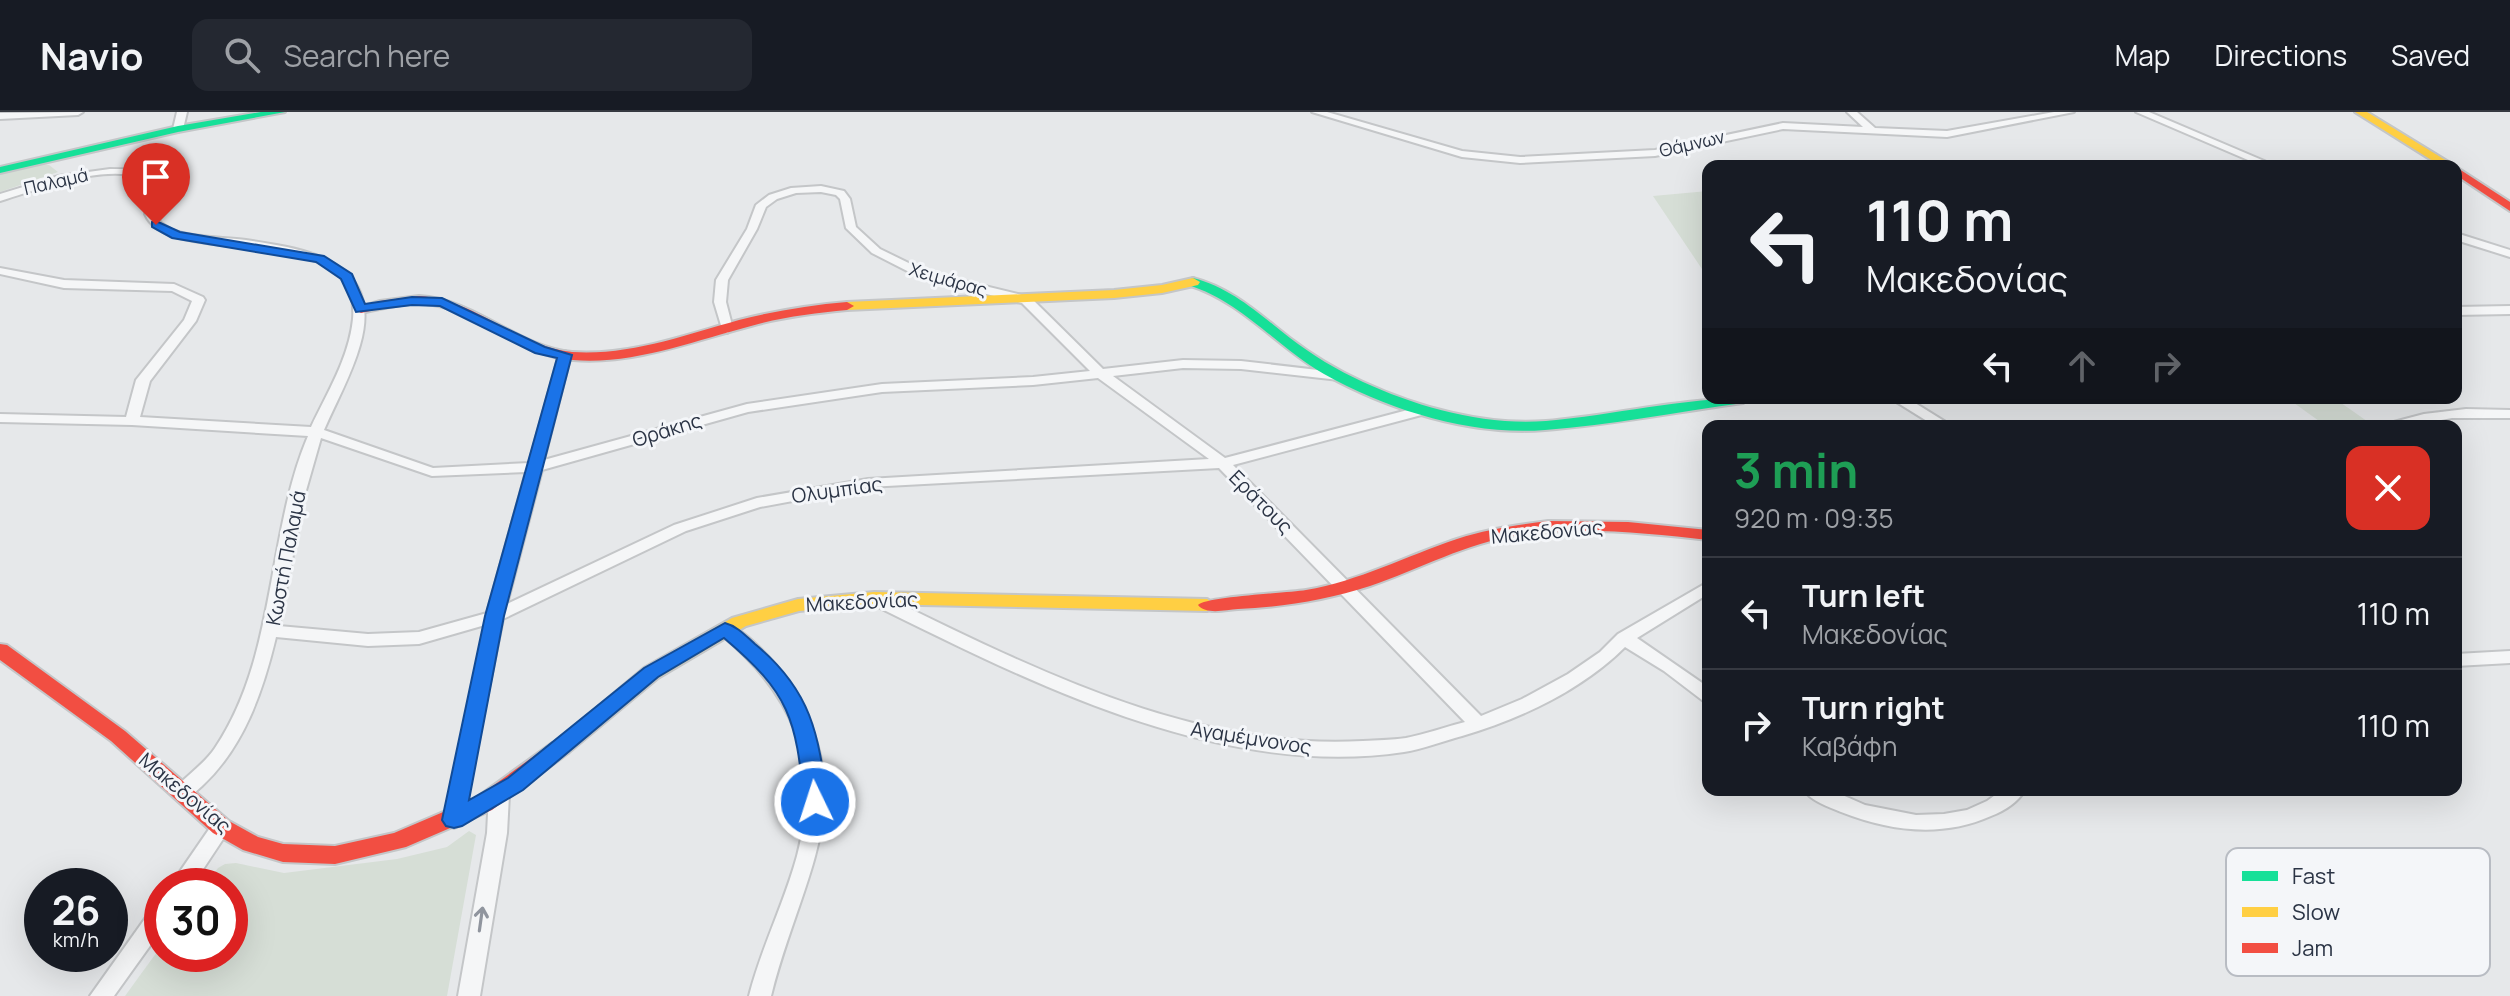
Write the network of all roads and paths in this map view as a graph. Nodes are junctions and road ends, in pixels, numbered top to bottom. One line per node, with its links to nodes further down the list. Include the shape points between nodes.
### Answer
1 (78, 112): 8 (street)
2 (280, 112): 9 (street)
3 (1317, 112): 10 (street, Θάμνων, via 1462,154 1520,160 1655,153 1783,126)
4 (1852, 112): 10 (street)
5 (2069, 112): 10 (street, Θάμνων, via 1960,133)
6 (2141, 112): 11 (street)
7 (2360, 112): 12 (street)
8 (0, 116)
9 (180, 120): 13 (street)
10 (1873, 131)
11 (2257, 160)
12 (2439, 160)
13 (35, 161): 14 (street); 16 (street, via 61,165)
14 (0, 170)
15 (2462, 174): 18 (street)
16 (61, 177): 17 (street, Παλαμά); 23 (street, Παλαμά, via 115,172 160,179 164,184 150,210 156,225 177,235 320,259 347,277)
17 (0, 198)
18 (2510, 207)
19 (2462, 238): 20 (street)
20 (2510, 254)
21 (0, 271): 37 (street, via 64,284 174,288 199,300 190,321 143,380)
22 (1026, 300): 26 (street, via 824,309); 26 (street, Χειμάρας, via 901,266 853,231 843,196 808,189 779,195 760,207 722,280 720,302); 28 (street, Εράτους); 29 (street, via 1140,293 1195,282)
23 (361, 309): 27 (street, via 442,302 541,350); 38 (street, Κωστή Παλαμά, via 358,331)
24 (2510, 310): 25 (street)
25 (2462, 311)
26 (727, 329): 27 (street, via 634,352)
27 (565, 355): 40 (street)
28 (1100, 373): 29 (street, Θράκης, via 1203,363); 39 (street, Εράτους); 40 (street, Θράκης, via 800,398 687,422)
29 (1340, 376): 32 (street)
30 (1705, 404): 32 (street, via 1526,427 1483,424)
31 (1910, 404): 35 (street)
32 (1424, 410): 39 (street, Ολυμπίας)
33 (2510, 414): 36 (street, via 2435,414)
34 (0, 418): 37 (street, Θράκης)
35 (1937, 420)
36 (2415, 420)
37 (132, 421): 38 (street, Θράκης)
38 (316, 432): 40 (street, Θράκης, via 432,472); 47 (street, Κωστή Παλαμά, via 298,492)
39 (1223, 463): 42 (street, Εράτους); 45 (street, Ολυμπίας, via 868,483 790,496 680,528)
40 (536, 467): 45 (street)
41 (1702, 534): 42 (street, Μακεδονίας, via 1602,526 1513,531 1464,543)
42 (1345, 587): 44 (street, Μακεδονίας, via 1218,605); 55 (street, Εράτους)
43 (1702, 591): 48 (street, Αγαμέμνονος)
44 (874, 598): 46 (street, Μακεδονίας, via 785,607); 55 (street, Αγαμέμνονος, via 1025,670 1177,726 1224,737 1307,749 1363,749 1427,741)
45 (495, 616): 47 (street, Ολυμπίας, via 401,640); 60 (street)
46 (725, 629): 57 (street, Μακεδονίας, via 651,673); 66 (street, via 787,690 806,729 813,765 811,839)
47 (271, 631): 56 (street, Κωστή Παλαμά, via 224,751)
48 (1624, 638): 54 (street); 55 (street, Αγαμέμνονος, via 1561,686)
49 (0, 650): 53 (street, Μακεδονίας)
50 (2510, 657): 51 (street)
51 (2462, 660)
52 (0, 666): 53 (street)
53 (31, 672): 56 (street, Μακεδονίας)
54 (1702, 691)
55 (1479, 725)
56 (183, 792): 61 (street, Μακεδονίας)
57 (499, 795): 60 (street, Μακεδονίας); 65 (street, one-way to 57)
58 (1827, 796): 59 (street, via 1860,812 1908,822 1952,820)
59 (2008, 796)
60 (454, 820): 61 (street, Μακεδονίας, via 377,847 317,856 267,849)
61 (221, 827): 62 (street)
62 (193, 868)
63 (144, 937): 64 (street)
64 (101, 996)
65 (469, 996)
66 (760, 996)

